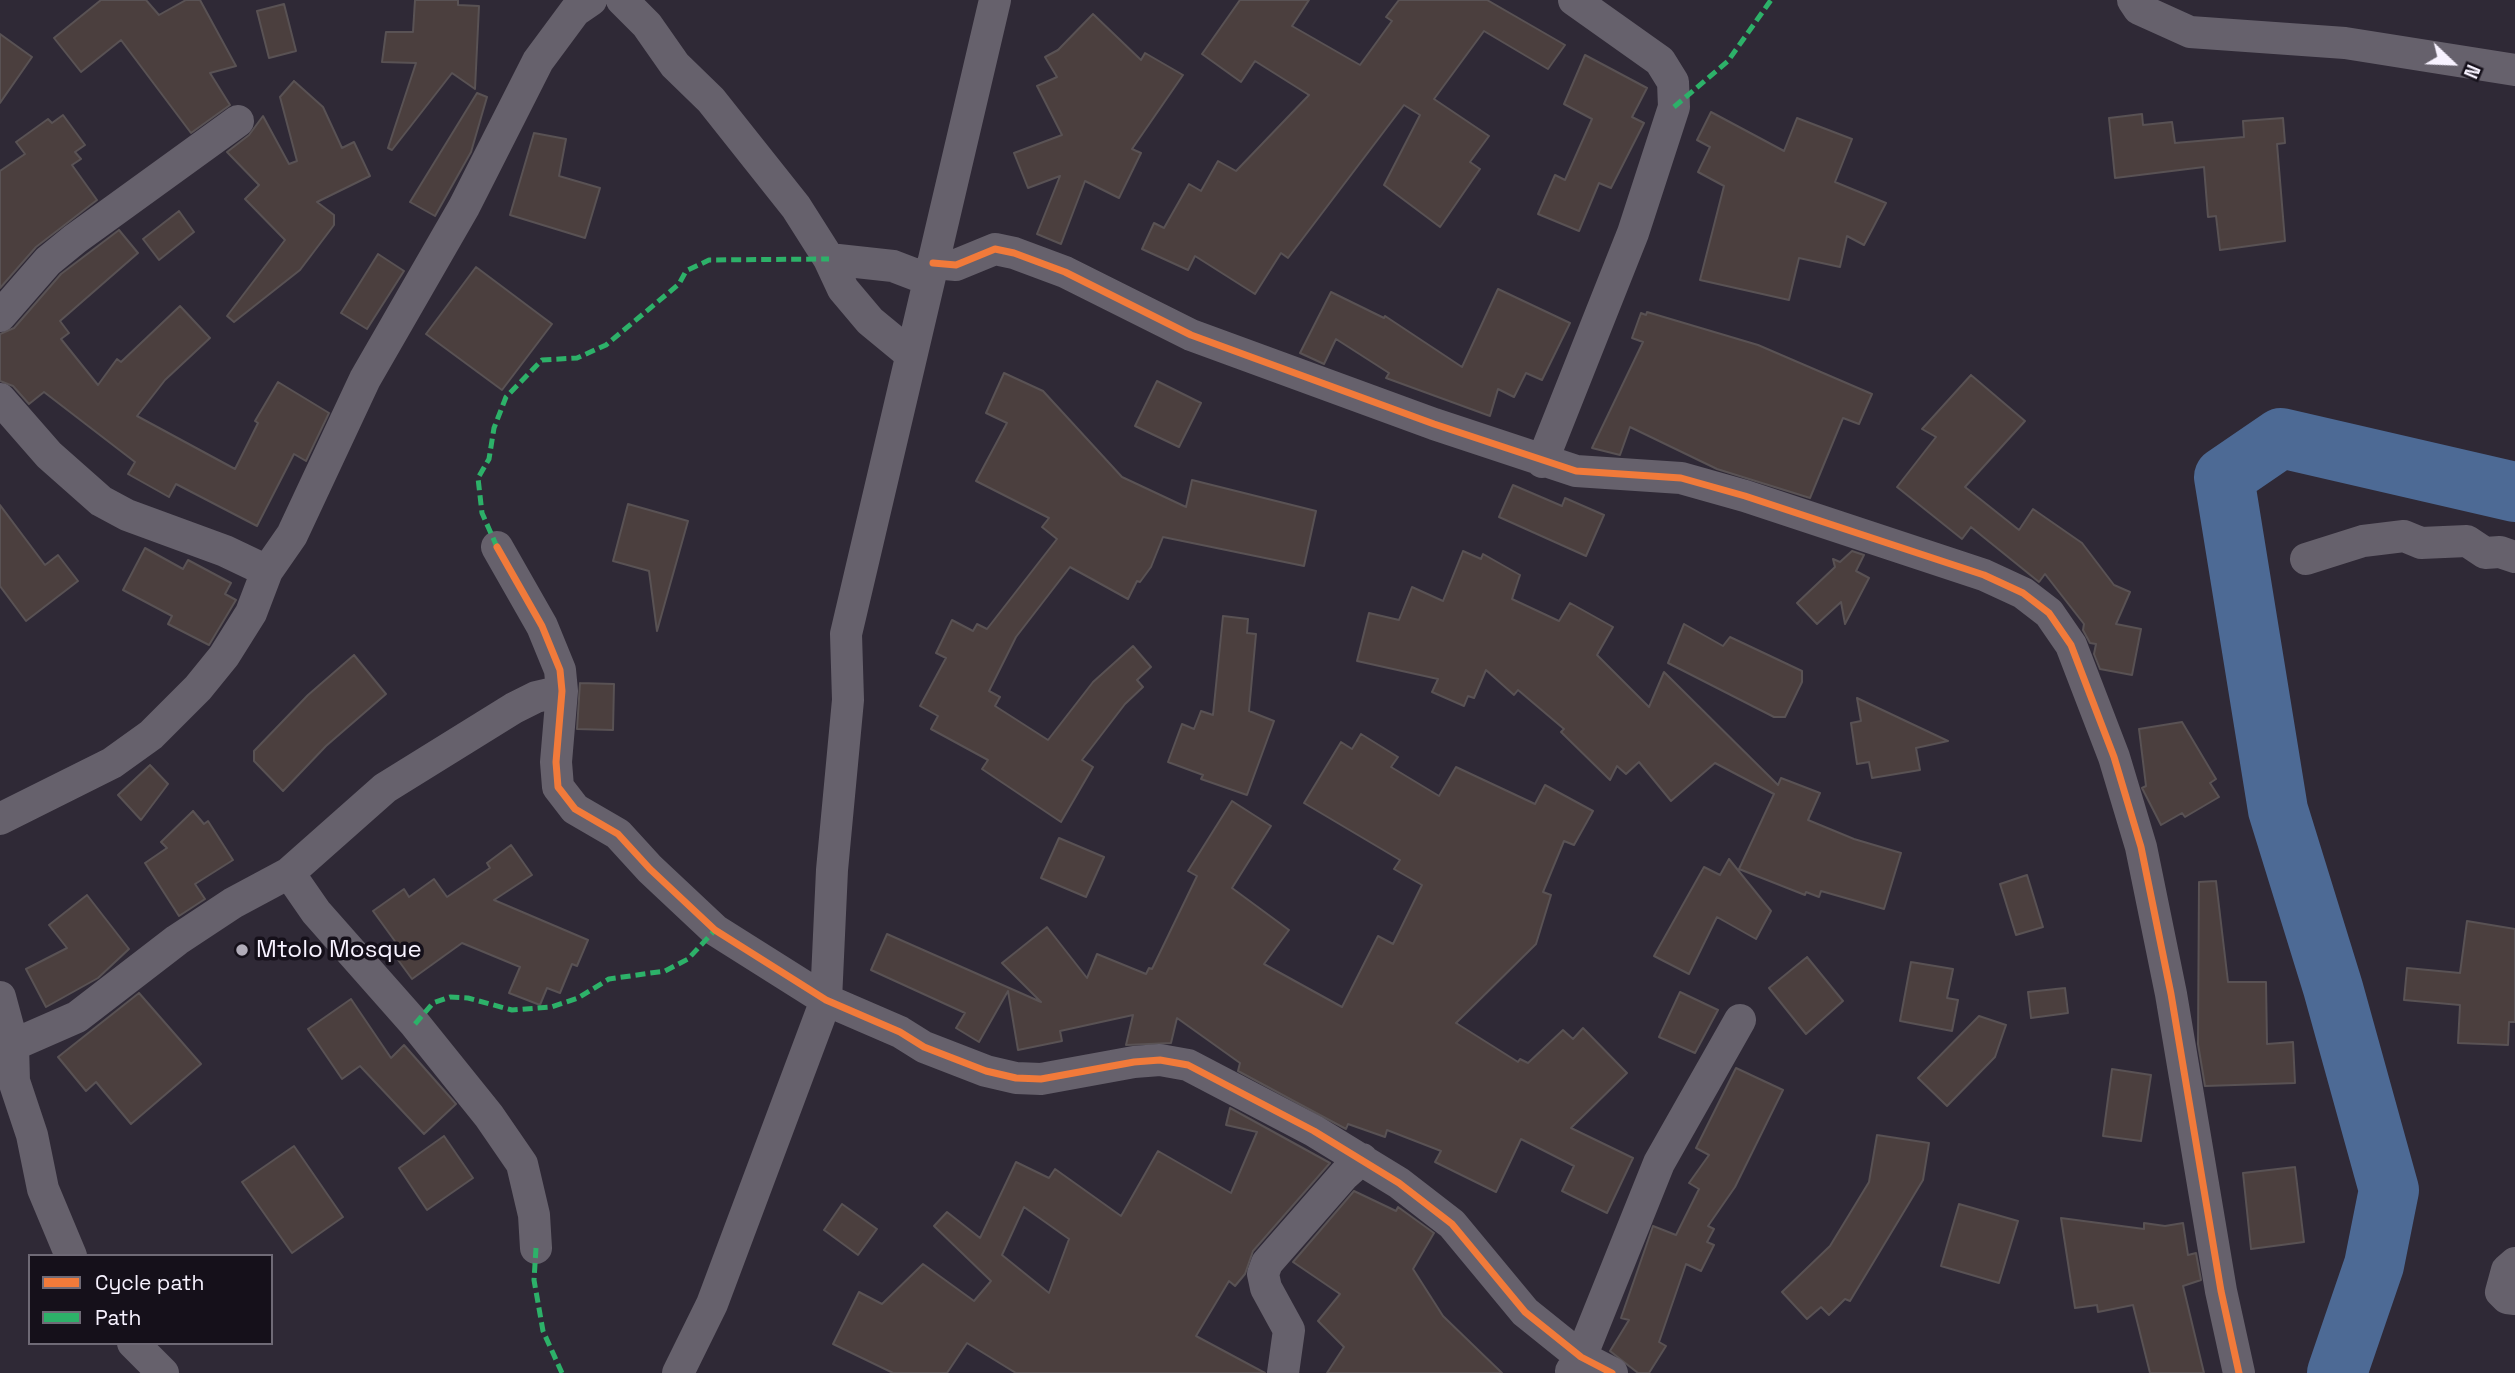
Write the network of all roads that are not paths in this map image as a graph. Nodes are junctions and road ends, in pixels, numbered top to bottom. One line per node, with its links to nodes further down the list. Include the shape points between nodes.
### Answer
1 (591, 0): 17 (street, via 575,11 538,61 464,207 365,379 292,534)
2 (622, 0): 8 (street, via 647,25 675,65 711,100 796,207)
3 (995, 0): 9 (street)
4 (1574, 0): 13 (street, via 1660,61 1673,82 1674,107 1633,233)
5 (2133, 0): 6 (street, via 2139,9 2190,32 2345,43)
6 (2515, 70)
7 (238, 121): 10 (street, via 48,261)
8 (829, 259): 9 (street); 11 (street, via 843,289 870,321)
9 (930, 271): 11 (street); 13 (street, via 995,249 1014,253 1065,272 1191,335)
10 (0, 316)
11 (910, 354): 22 (street, via 846,634 848,700 832,870)
12 (0, 399): 17 (street, via 49,455 101,501)
13 (1542, 462): 36 (street, via 1576,471 1681,478 1716,487 1984,575 2023,593 2049,613 2071,645 2114,757 2141,847)
14 (498, 547): 18 (street, via 554,650)
15 (2515, 557): 16 (street, via 2485,553 2467,541 2421,543 2404,536 2363,541)
16 (2306, 559)
17 (267, 571): 19 (street, via 251,613 224,656 151,735 93,775)
18 (562, 691): 20 (street, via 514,708 385,788); 22 (street, via 558,787 575,809 618,834 715,930)
19 (0, 819)
20 (289, 873): 24 (street, via 177,940 77,1017); 26 (street, via 316,912 472,1094 522,1164)
21 (0, 997): 24 (street)
22 (826, 1000): 25 (street, via 949,1057 1016,1078 1041,1079 1160,1060 1188,1065); 33 (street, via 712,1304)
23 (1740, 1020): 31 (street, via 1659,1163)
24 (13, 1045): 27 (street, via 14,1081 43,1189)
25 (1362, 1159): 31 (street, via 1452,1224); 34 (street, via 1267,1263 1263,1274 1266,1288 1289,1330)
26 (536, 1248)
27 (70, 1254)
28 (2515, 1262): 29 (street, via 2507,1270 2501,1292)
29 (2515, 1299)
30 (135, 1345): 32 (street)
31 (1576, 1365): 35 (street)
32 (163, 1373)
33 (678, 1373)
34 (1283, 1373)
35 (1612, 1373)
36 (2239, 1373)

